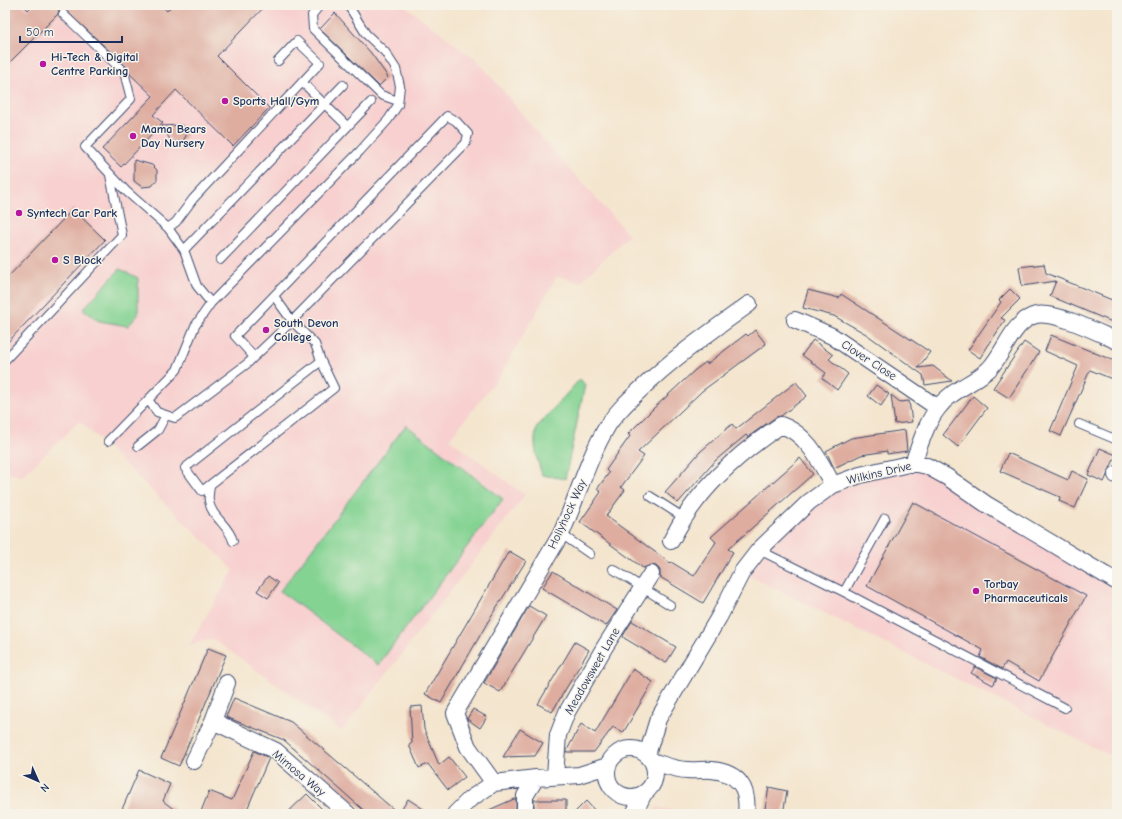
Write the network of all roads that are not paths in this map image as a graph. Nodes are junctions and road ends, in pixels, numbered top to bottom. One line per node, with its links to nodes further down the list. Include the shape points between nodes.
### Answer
1 (320, 5): 7 (lane, via 312,15 313,29 381,95)
2 (348, 5): 7 (lane, via 366,34 385,52 396,69 400,86)
3 (64, 14): 11 (lane, via 124,72 131,99 85,147)
4 (278, 61): 5 (lane, via 297,41 320,63)
5 (302, 82): 9 (lane); 12 (lane)
6 (343, 85): 9 (lane)
7 (398, 101): 16 (lane, via 388,120 360,151)
8 (371, 102): 10 (lane)
9 (324, 104): 10 (lane); 13 (lane)
10 (347, 126): 14 (lane)
11 (110, 174): 12 (lane); 22 (lane, via 122,235)
12 (168, 228): 13 (lane)
13 (184, 250): 16 (lane, via 197,286)
14 (220, 260)
15 (274, 296): 19 (lane); 19 (lane, via 447,116 456,121 468,134 466,143); 21 (lane, via 235,336)
16 (211, 304): 24 (lane, via 195,326 176,370)
17 (749, 304): 37 (street, Hollyhock Way, via 661,370 609,423)
18 (795, 320): 25 (street, Clover Close, via 832,336)
19 (292, 321): 21 (lane); 23 (lane, via 315,344)
20 (1117, 341): 25 (street, via 1054,316 1036,315 1020,324 989,369 958,389)
21 (254, 357): 26 (lane, via 175,418)
22 (5, 360)
23 (321, 361): 32 (lane, via 334,388); 32 (lane, via 185,468 202,491)
24 (149, 401): 26 (lane, via 156,412); 29 (lane)
25 (938, 408): 31 (street)
26 (166, 415): 30 (lane, via 158,430)
27 (1079, 424): 28 (lane)
28 (1117, 440)
29 (108, 441)
30 (138, 446)
31 (912, 463): 33 (street, Wilkins Drive, via 860,475); 44 (street, Wilkins Drive, via 927,466 947,477 986,504)
32 (210, 485): 38 (lane, via 209,501 216,516 231,533)
33 (834, 485): 35 (street, via 809,445 790,428 781,425 707,486); 40 (street, Wilkins Drive, via 809,502)
34 (650, 496): 35 (lane)
35 (683, 517): 39 (street)
36 (885, 518): 46 (lane)
37 (560, 534): 41 (lane); 61 (street, Hollyhock Way, via 455,713 468,747)
38 (233, 541)
39 (671, 541)
40 (759, 550): 46 (lane); 50 (street, Wilkins Drive, via 742,572 719,617)
41 (590, 554)
42 (614, 569): 45 (lane)
43 (651, 574): 45 (street, Meadowsweet Lane)
44 (1117, 582)
45 (642, 588): 47 (lane); 57 (street, Meadowsweet Lane, via 567,712 558,735)
46 (844, 592): 49 (lane)
47 (670, 605)
48 (227, 683): 51 (street)
49 (1065, 708)
50 (658, 719): 52 (street, Wilkins Drive); 53 (street, Wilkins Drive)
51 (214, 721): 54 (street); 64 (street, Mimosa Way, via 276,751)
52 (626, 750): 53 (street, via 639,750); 55 (street, Wilkins Drive, via 614,756)
53 (650, 758): 56 (street); 60 (street, Wilkins Drive, via 655,773)
54 (194, 762)
55 (607, 766): 58 (street); 62 (street, via 606,776)
56 (674, 769): 60 (street); 69 (street, via 713,770 732,775 745,790)
57 (555, 776): 58 (street); 59 (street)
58 (579, 776): 62 (street)
59 (536, 778): 61 (street); 66 (street, via 525,796)
60 (654, 782): 63 (street)
61 (494, 783): 65 (street, via 470,799)
62 (614, 790): 63 (street, via 636,797); 67 (street)
63 (643, 795): 68 (street)
64 (340, 812)
65 (455, 814)
66 (525, 814)
67 (624, 814)
68 (634, 814)
69 (746, 814)

